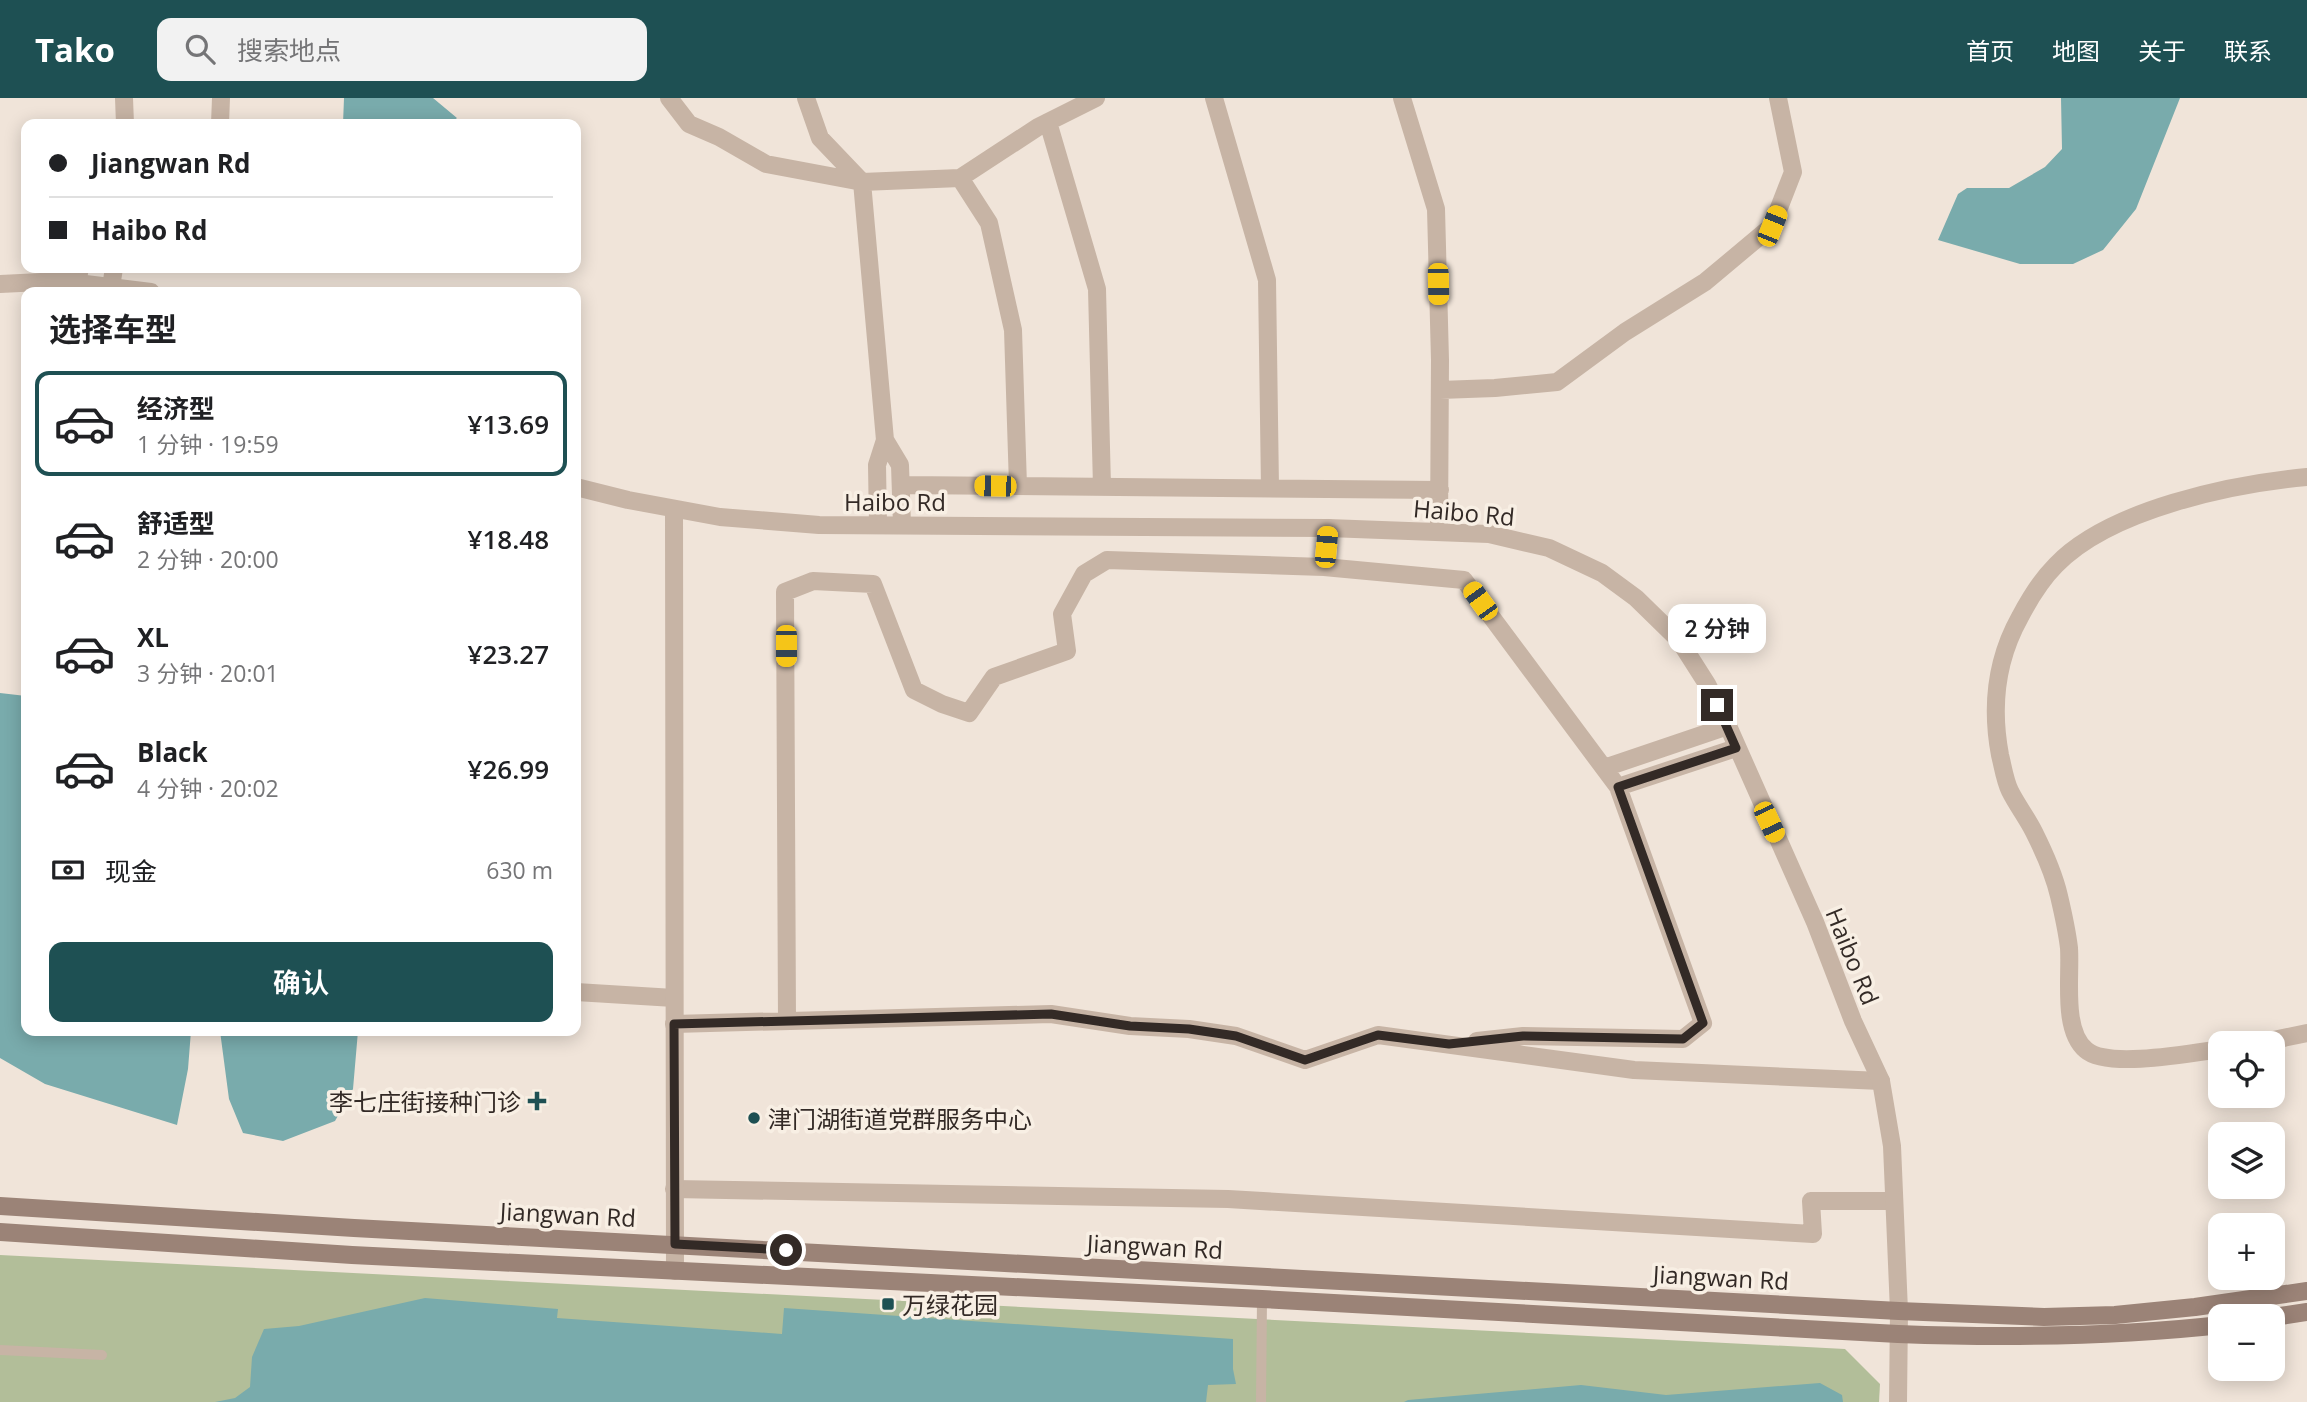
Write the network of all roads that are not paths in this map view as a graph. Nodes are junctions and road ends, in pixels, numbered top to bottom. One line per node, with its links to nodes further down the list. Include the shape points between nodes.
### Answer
1 (124, 98): 9 (street)
2 (221, 98): 10 (street)
3 (669, 98): 13 (street, via 689,124 765,164)
4 (806, 98): 13 (street, via 820,138)
5 (1096, 98): 11 (street)
6 (1214, 98): 25 (street, via 1267,280)
7 (1402, 98): 18 (street, via 1436,209)
8 (1778, 98): 18 (street, via 1793,172 1772,226 1705,282 1557,382)
9 (125, 119)
10 (220, 119)
11 (1048, 122): 12 (street); 24 (street, via 1097,289)
12 (960, 178): 13 (street); 22 (street, via 989,223 1013,330)
13 (862, 182): 19 (street)
14 (113, 273): 17 (street)
15 (78, 275): 16 (street, via 61,281); 17 (street)
16 (0, 284)
17 (111, 287)
18 (1440, 390): 26 (street)
19 (885, 440): 21 (street, via 900,465); 28 (street, via 877,465)
20 (2307, 477): 44 (street, via 2244,485 2189,499 2124,522 2076,548 2057,564 2025,607 1998,676 1995,703 2001,758 2009,790 2034,832 2059,895 2076,1037 2096,1057 2114,1059)
21 (901, 485): 22 (street); 29 (street)
22 (1018, 486): 24 (street)
23 (581, 487): 27 (street, Haibo Rd)
24 (1102, 487): 25 (street)
25 (1270, 488): 26 (street)
26 (1440, 490): 31 (street)
27 (674, 509): 28 (street, Haibo Rd, via 819,525); 38 (street)
28 (878, 525): 29 (street, Haibo Rd)
29 (902, 525): 30 (street, Haibo Rd)
30 (1328, 528): 31 (street, Haibo Rd); 32 (street)
31 (1439, 532): 33 (street, Haibo Rd, via 1489,534 1549,548 1602,573 1679,640)
32 (1324, 567): 35 (street, via 1464,580); 39 (street, via 1107,560 1084,574 1062,614 1067,651 994,677 969,713 914,690 873,584 814,581 786,592)
33 (1728, 726): 34 (street, Haibo Rd); 35 (street)
34 (1736, 748): 36 (street); 45 (street, Haibo Rd)
35 (1604, 768): 36 (street)
36 (1618, 787): 43 (street, via 1703,1023 1683,1039 1523,1036)
37 (581, 992): 38 (street)
38 (674, 998): 40 (street)
39 (787, 1021): 40 (street); 43 (street, via 1051,1014 1236,1036 1305,1060 1378,1035)
40 (674, 1024): 46 (street)
41 (2307, 1033): 42 (street)
42 (2285, 1038)
43 (1449, 1044): 45 (street, via 1634,1070)
44 (2208, 1050)
45 (1881, 1081): 47 (street, Haibo Rd, via 1892,1146)
46 (674, 1189): 47 (street, via 1228,1199 1813,1234 1811,1200); 50 (street)
47 (1894, 1201): 54 (street, Haibo Rd)
48 (0, 1206): 50 (main road, Jiangwan Rd)
49 (0, 1232): 51 (main road, Jiangwan Rd)
50 (675, 1244): 51 (street); 54 (main road, Jiangwan Rd)
51 (675, 1270): 53 (main road, Jiangwan Rd)
52 (2307, 1292): 54 (main road, Jiangwan Rd, via 2115,1315)
53 (1262, 1299): 58 (main road, Jiangwan Rd); 61 (lane)
54 (1899, 1311): 58 (street, Haibo Rd)
55 (2307, 1312): 56 (main road)
56 (2285, 1315)
57 (2208, 1326): 58 (main road, Jiangwan Rd, via 2080,1337)
58 (1898, 1334): 62 (street, Haibo Rd)
59 (0, 1350): 60 (lane)
60 (102, 1355)
61 (1261, 1402)
62 (1898, 1402)

